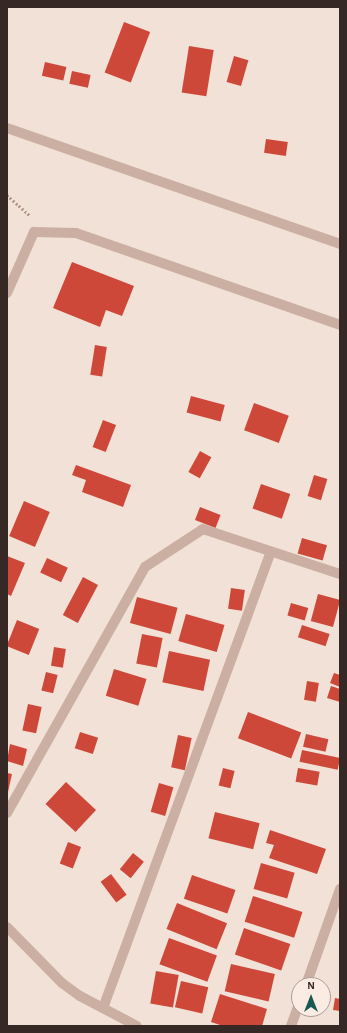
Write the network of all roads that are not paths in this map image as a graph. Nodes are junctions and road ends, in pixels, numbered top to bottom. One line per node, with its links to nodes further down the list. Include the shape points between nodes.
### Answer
1 (7, 128): 2 (street)
2 (340, 244)
3 (7, 293): 4 (street, via 34,232 76,233)
4 (340, 325)
5 (272, 552): 6 (street); 7 (street, via 203,529 145,567); 11 (street)
6 (340, 574)
7 (7, 813)
8 (340, 889): 10 (street)
9 (7, 927): 11 (street, via 62,983)
10 (309, 977)
11 (103, 1008): 12 (street)
12 (137, 1026)

